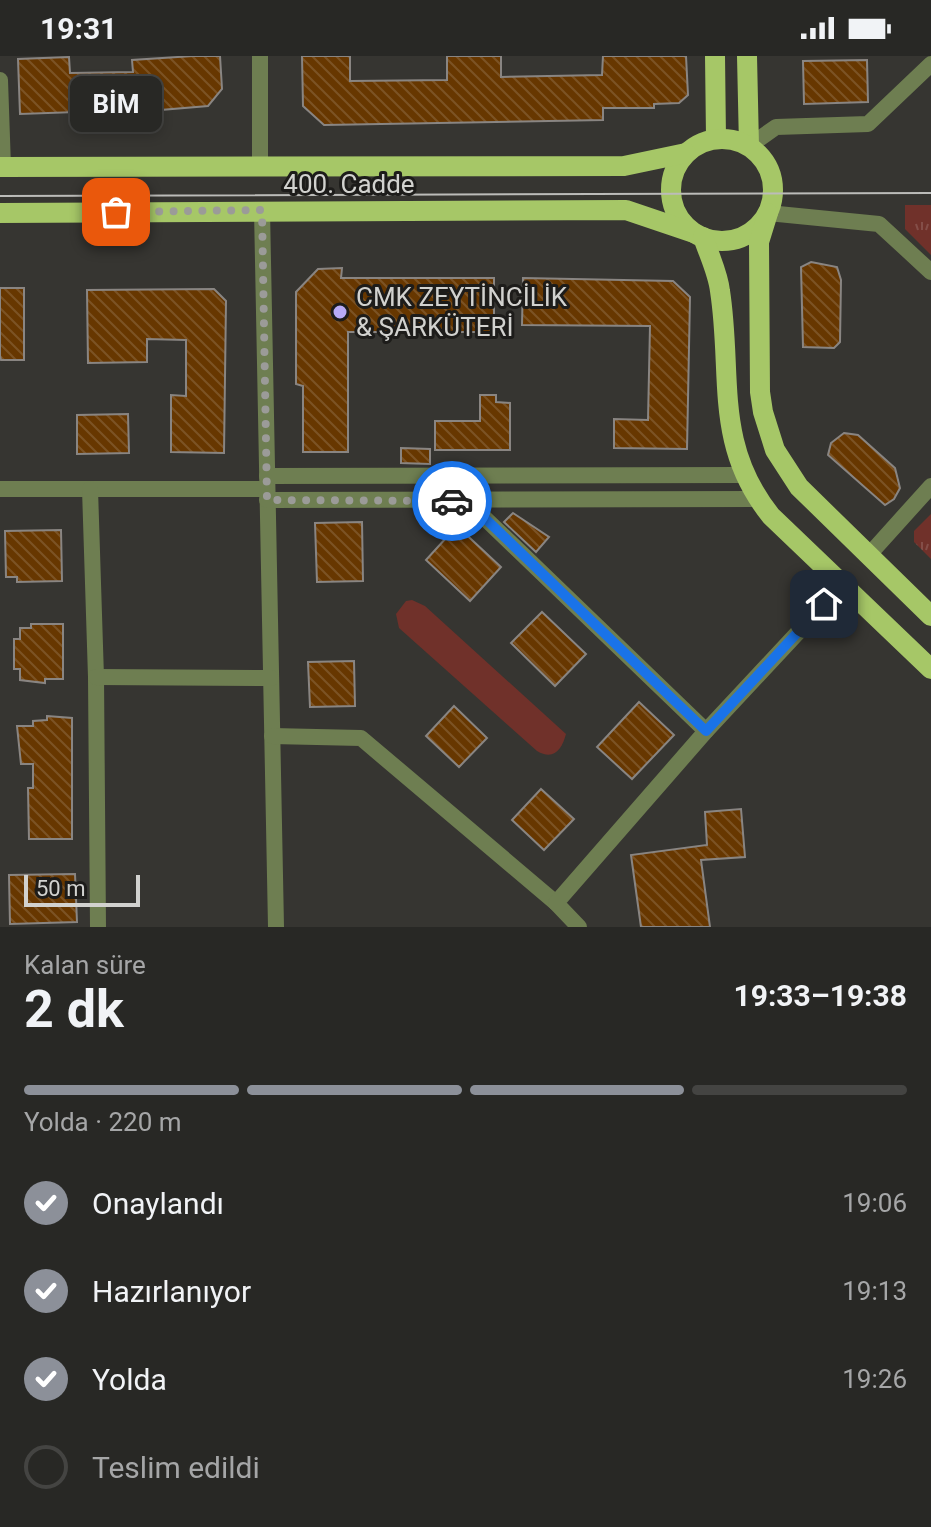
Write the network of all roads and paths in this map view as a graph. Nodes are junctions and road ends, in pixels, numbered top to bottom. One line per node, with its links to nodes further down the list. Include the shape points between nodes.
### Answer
1 (260, 56): 9 (street)
2 (715, 56): 6 (main road)
3 (747, 56): 7 (main road)
4 (931, 64): 7 (street, via 868,124 776,127)
5 (0, 80): 10 (street)
6 (716, 138): 7 (main road); 8 (main road)
7 (749, 146): 13 (main road, via 761,155 772,176)
8 (686, 153): 9 (main road, 400. Cadde, via 624,166); 14 (main road, via 677,165 671,194 682,222)
9 (260, 165): 10 (main road, 400. Cadde)
10 (2, 167)
11 (262, 210): 12 (main road, 400. Cadde); 14 (main road, 400. Cadde, via 626,210); 18 (street)
12 (0, 213)
13 (768, 213): 14 (main road, via 759,226 733,240); 15 (street, via 879,224); 23 (main road, via 759,242 763,412 775,450 799,487)
14 (699, 235): 16 (main road, via 721,295 730,426)
15 (931, 272)
16 (744, 475): 18 (street); 21 (main road)
17 (931, 486): 23 (street)
18 (267, 488): 20 (street); 22 (street); 28 (street)
19 (0, 489): 20 (street)
20 (90, 489): 27 (street)
21 (757, 499): 22 (street); 24 (main road)
22 (467, 501): 29 (street)
23 (868, 556): 25 (main road)
24 (844, 583): 26 (main road); 29 (street)
25 (931, 616)
26 (931, 669)
27 (96, 677): 28 (street); 32 (street)
28 (271, 678): 30 (street)
29 (706, 731): 31 (street)
30 (272, 736): 31 (street, via 361,738); 33 (street)
31 (556, 903): 34 (street)
32 (98, 927)
33 (276, 927)
34 (579, 927)

